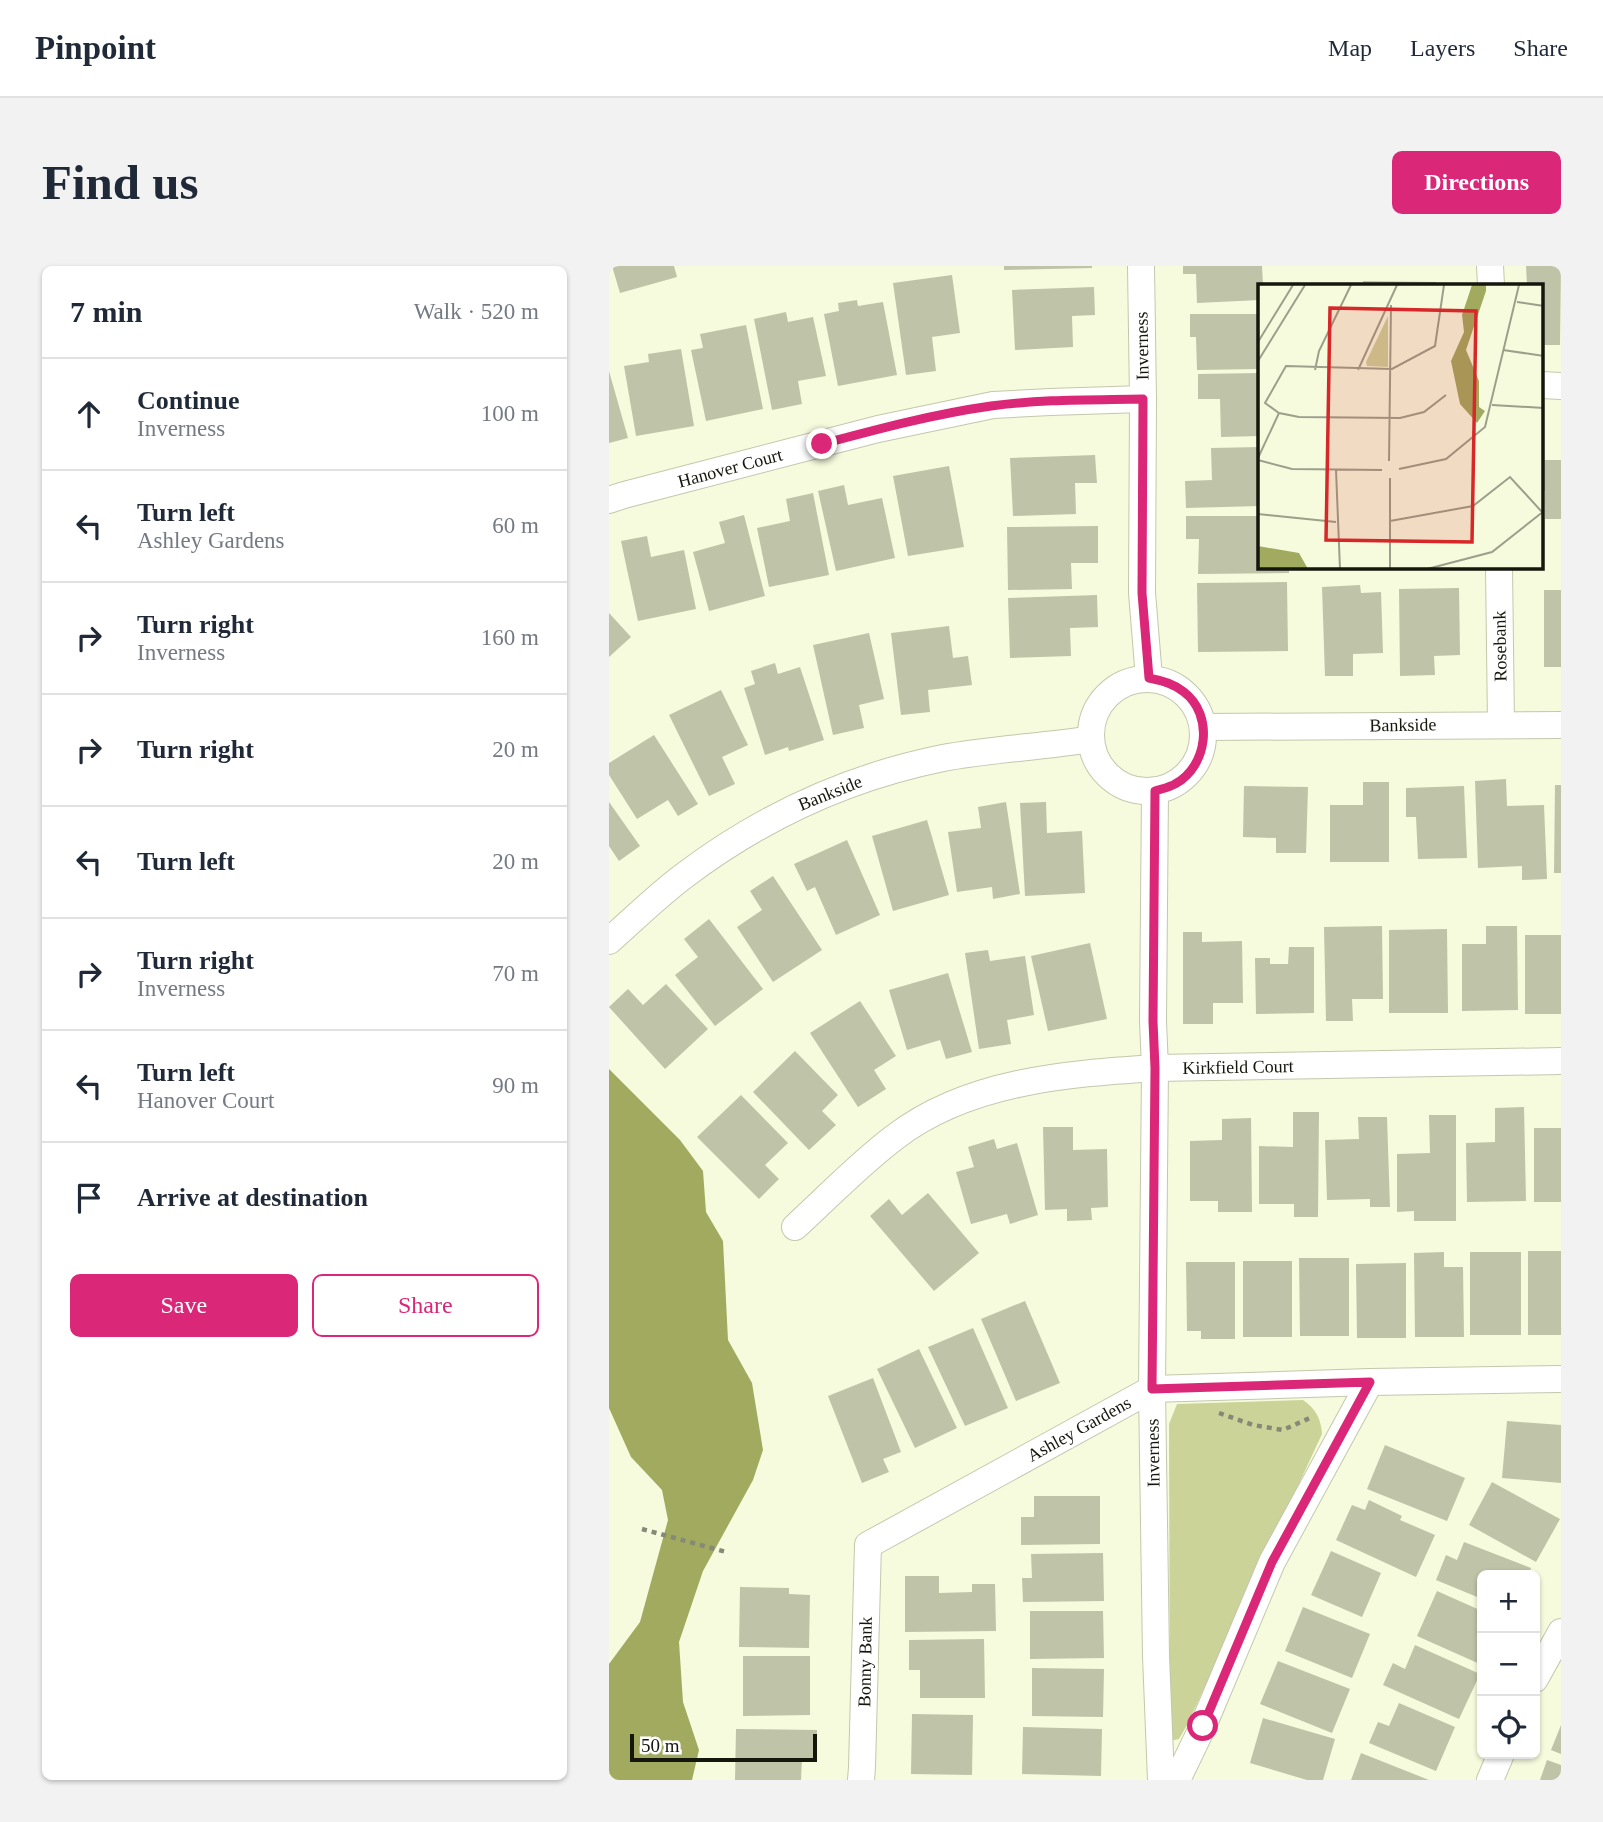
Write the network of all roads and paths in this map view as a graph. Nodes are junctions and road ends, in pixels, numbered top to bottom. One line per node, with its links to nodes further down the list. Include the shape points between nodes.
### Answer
1 (1141, 266): 6 (street, Inverness)
2 (1490, 266): 3 (street)
3 (1491, 284)
4 (1543, 385): 5 (street)
5 (1561, 386)
6 (1143, 399): 7 (street, Hanover Court, via 993,405 878,429); 9 (street, Inverness, via 1142,593)
7 (609, 500)
8 (1499, 569): 10 (street, Rosebank)
9 (1149, 678): 12 (street, via 1186,692); 13 (street, via 1126,682 1106,696 1094,716)
10 (1501, 725): 11 (street, Bankside); 12 (street, Bankside)
11 (1561, 725)
12 (1204, 727): 14 (street, via 1202,749 1192,769 1176,784)
13 (1091, 739): 14 (street, via 1097,761 1111,779 1132,789); 15 (street, Bankside, via 905,766 826,793 716,852)
14 (1155, 791): 17 (street, Inverness)
15 (609, 941)
16 (1561, 1061): 17 (street, Kirkfield Court)
17 (1155, 1068): 18 (street, Kirkfield Court, via 1037,1080 981,1093 937,1111 896,1136); 21 (street, Inverness)
18 (795, 1227)
19 (1561, 1379): 20 (street, Ashley Gardens)
20 (1370, 1382): 21 (street, Ashley Gardens); 32 (street, via 1272,1562)
21 (1152, 1389): 25 (street, Ashley Gardens); 31 (street, Inverness)
22 (1216, 1412): 23 (path, via 1253,1426 1283,1430)
23 (1312, 1417)
24 (642, 1529): 26 (path)
25 (867, 1545): 30 (street, Bonny Bank)
26 (726, 1552)
27 (1561, 1632): 28 (street)
28 (1540, 1670)
29 (1499, 1759): 33 (street)
30 (861, 1780)
31 (1161, 1780)
32 (1177, 1780)
33 (1490, 1780)

